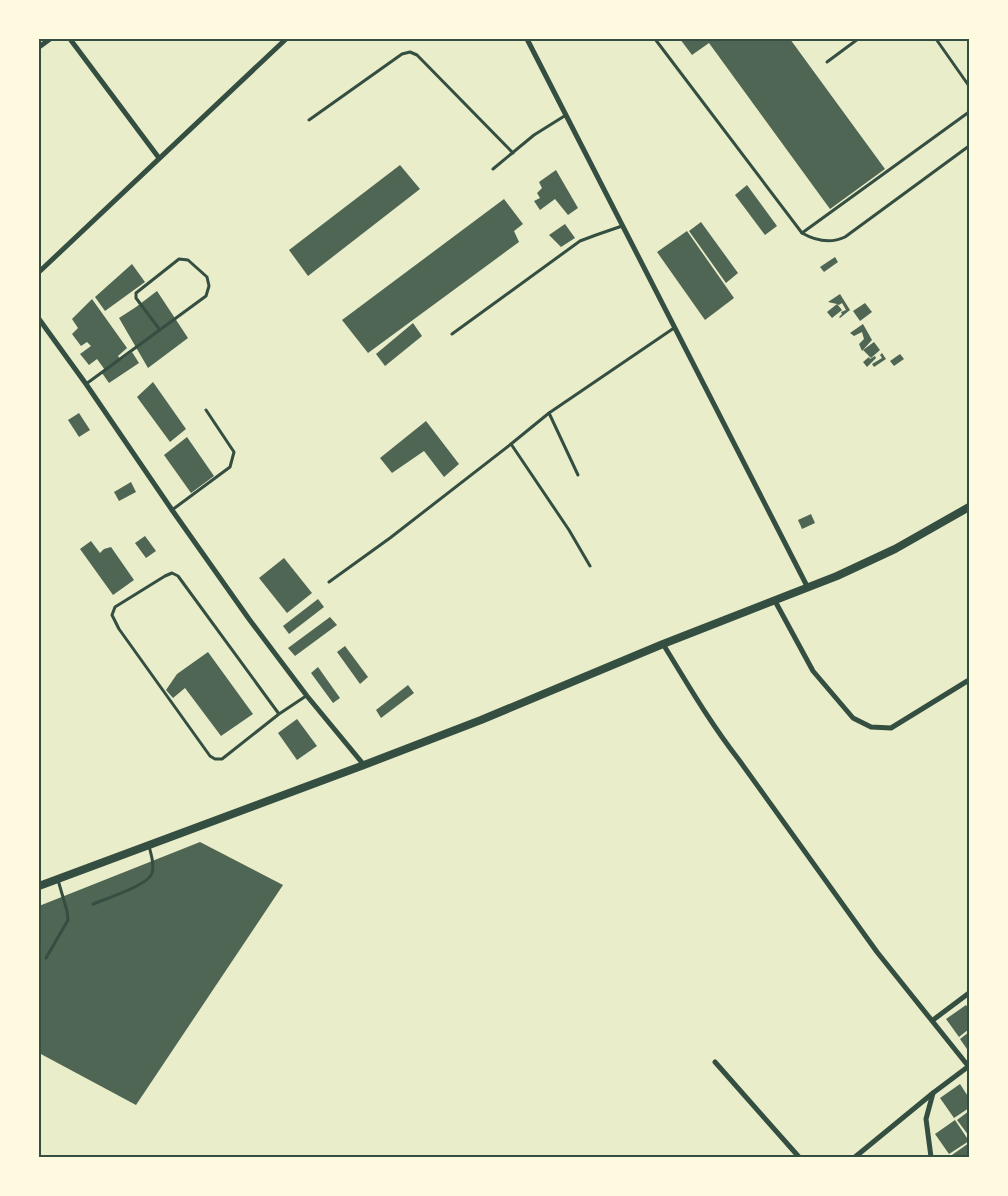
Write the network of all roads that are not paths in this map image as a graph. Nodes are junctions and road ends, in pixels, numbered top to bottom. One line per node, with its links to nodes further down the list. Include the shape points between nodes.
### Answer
1 (50, 39): 8 (street)
2 (70, 39): 16 (street)
3 (286, 39): 16 (street)
4 (527, 39): 12 (street)
5 (655, 39): 19 (lane)
6 (858, 39): 9 (lane)
7 (936, 39): 10 (lane)
8 (39, 47)
9 (827, 62)
10 (969, 86)
11 (969, 112): 19 (lane)
12 (567, 115): 15 (lane, via 534,135); 18 (street)
13 (309, 120): 15 (lane, via 402,54 410,52 417,55)
14 (969, 146): 19 (lane, via 845,237 826,241)
15 (513, 153): 17 (lane)
16 (159, 158): 20 (street)
17 (493, 169)
18 (622, 226): 22 (street); 24 (lane, via 580,241)
19 (802, 233)
20 (39, 272)
21 (39, 319): 25 (street)
22 (674, 328): 27 (lane); 34 (street)
23 (160, 330): 23 (lane, via 206,296 207,277 188,260 179,259 136,293 136,298); 25 (lane)
24 (452, 334)
25 (86, 384): 31 (street)
26 (206, 410): 31 (lane, via 234,452 230,467)
27 (549, 413): 28 (lane); 29 (lane)
28 (511, 444): 32 (lane); 33 (lane)
29 (578, 475)
30 (969, 507): 34 (street, via 895,549)
31 (172, 510): 38 (street)
32 (590, 566)
33 (329, 582)
34 (808, 588): 35 (street)
35 (775, 601): 36 (street); 37 (street, via 813,671 853,718 871,727 891,728)
36 (663, 644): 40 (street); 47 (street, via 723,739 877,952)
37 (969, 680)
38 (307, 696): 39 (lane); 40 (street)
39 (279, 714): 39 (lane, via 222,759 210,756 119,629 112,615 115,607 165,576 178,576)
40 (364, 765): 41 (street)
41 (149, 845): 42 (street); 44 (lane, via 153,867 149,879)
42 (58, 879): 43 (street); 45 (lane, via 68,920)
43 (39, 886)
44 (93, 904)
45 (46, 958)
46 (969, 993): 47 (street)
47 (932, 1020): 49 (street)
48 (715, 1062): 51 (street)
49 (969, 1066): 50 (street)
50 (933, 1093): 52 (street); 53 (street, via 926,1120)
51 (799, 1157)
52 (855, 1157)
53 (931, 1157)

